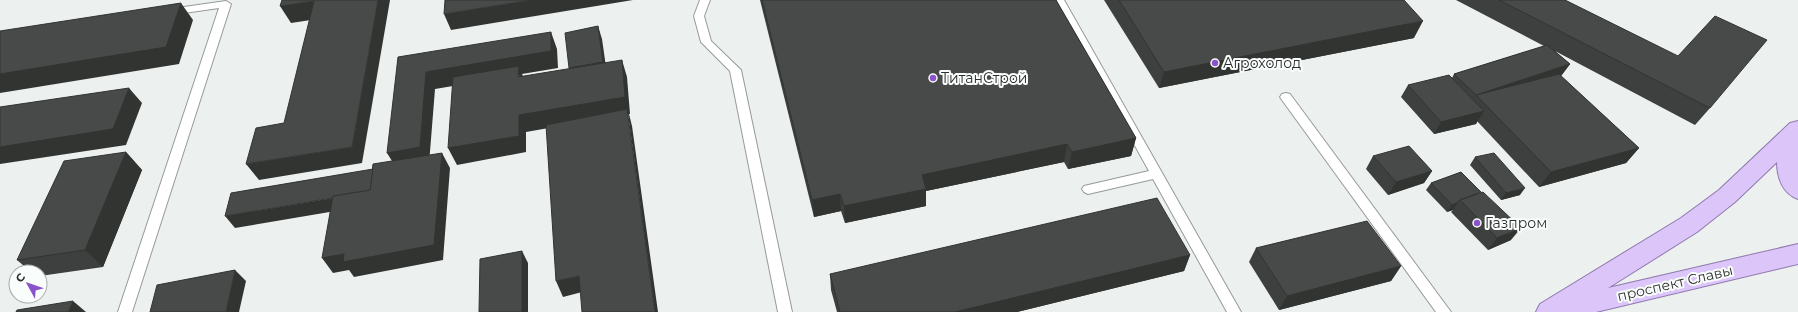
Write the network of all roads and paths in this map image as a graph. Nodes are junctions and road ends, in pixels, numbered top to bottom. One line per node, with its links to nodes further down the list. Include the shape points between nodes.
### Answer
1 (705, 0): 11 (lane, via 699,16 706,42 735,70)
2 (1059, 0): 6 (lane)
3 (156, 14): 10 (lane, via 226,4)
4 (1286, 97): 13 (lane)
5 (1795, 132): 8 (main road, via 1787,169 1794,187); 14 (main road, via 1727,196 1689,225)
6 (1157, 174): 7 (lane); 12 (lane)
7 (1088, 189)
8 (1798, 190)
9 (1798, 254): 15 (main road, проспект Славы)
10 (125, 312)
11 (785, 312)
12 (1234, 312)
13 (1444, 312)
14 (1549, 312)
15 (1553, 312)

